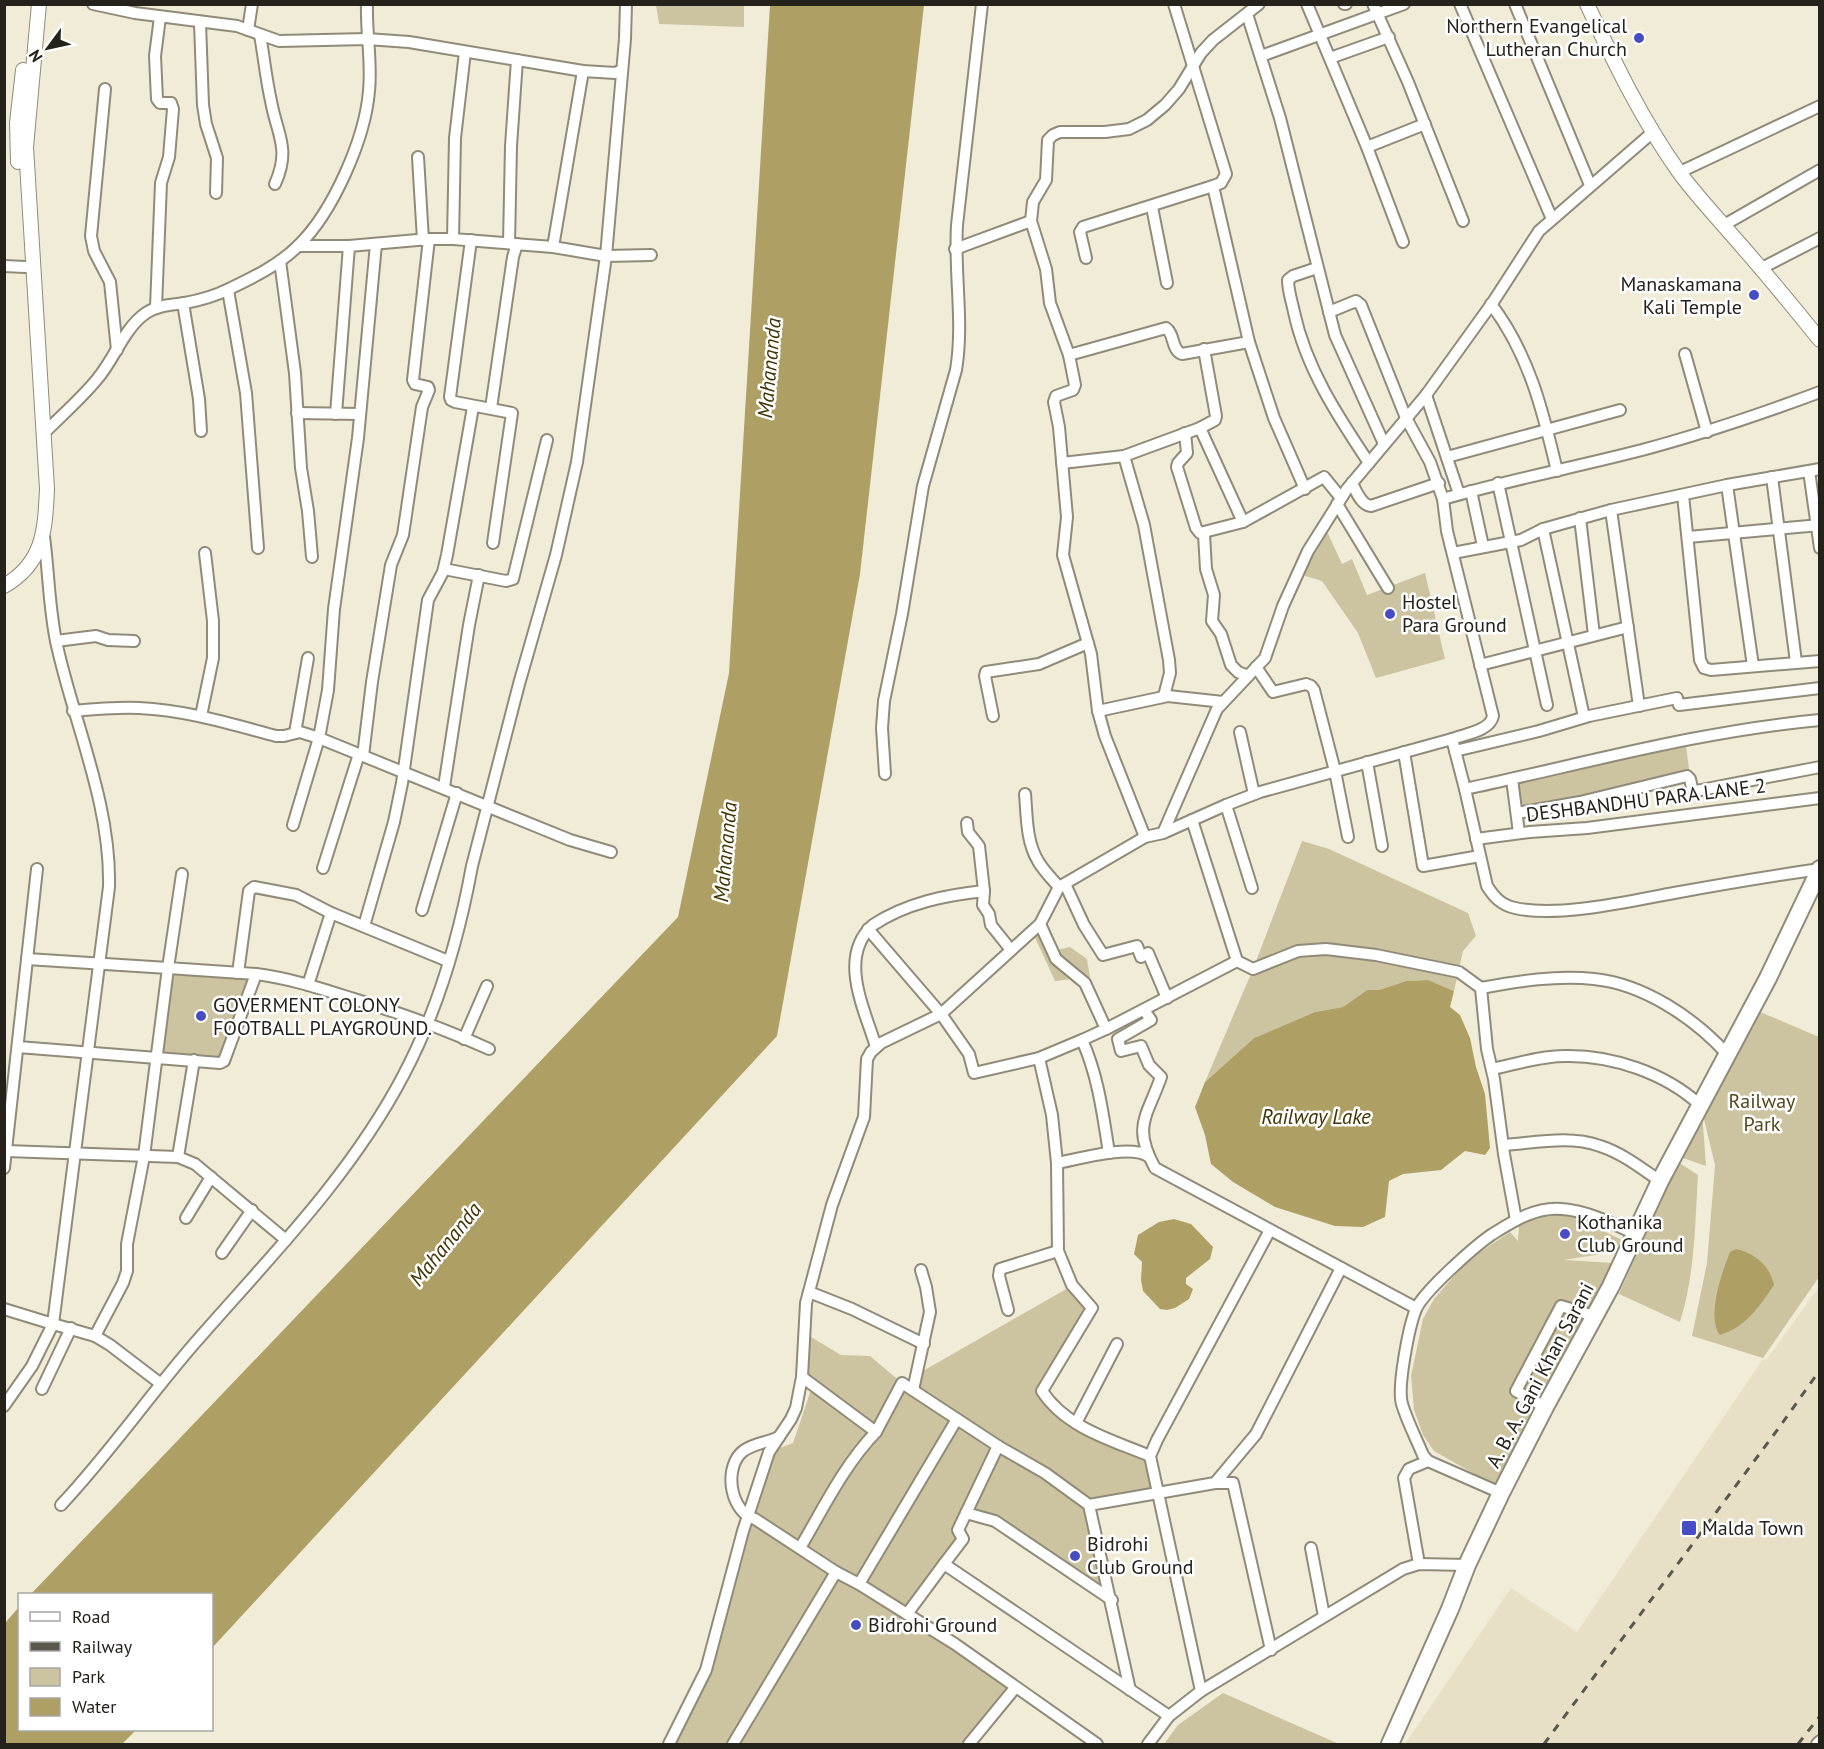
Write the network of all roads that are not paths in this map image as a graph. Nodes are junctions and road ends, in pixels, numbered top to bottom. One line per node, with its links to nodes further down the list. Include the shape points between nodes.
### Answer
1 (31, 4): 64 (main road, via 17,123)
2 (39, 4): 92 (main road, via 26,147)
3 (93, 4): 17 (street)
4 (252, 4): 19 (street)
5 (367, 4): 23 (street)
6 (626, 4): 29 (street)
7 (982, 4): 58 (street)
8 (1174, 4): 28 (street)
9 (1259, 4): 16 (street)
10 (1307, 4): 21 (street)
11 (1404, 4): 15 (street)
12 (1460, 4): 44 (street)
13 (1515, 4): 40 (street)
14 (1587, 4): 34 (main road)
15 (1376, 10): 21 (street); 22 (street)
16 (1247, 14): 25 (street); 28 (street, via 1213,40)
17 (160, 16): 18 (street); 71 (street, via 155,56 158,99 171,103 173,109 169,157 161,183)
18 (200, 23): 19 (street); 42 (street, via 203,105 217,158)
19 (248, 30): 20 (street)
20 (261, 35): 23 (street, via 279,40); 39 (street, via 271,103 281,137 283,161)
21 (1320, 36): 25 (street); 26 (street)
22 (1389, 37): 26 (street); 33 (street)
23 (367, 39): 24 (street); 55 (street, via 369,89 359,140 325,209)
24 (465, 52): 27 (street); 50 (street, via 455,138)
25 (1261, 56): 65 (street)
26 (1330, 58): 35 (street)
27 (518, 60): 30 (street); 53 (street, via 511,146)
28 (1193, 64): 41 (street, via 1226,174); 45 (street, via 1179,89 1147,120 1129,129 1053,135 1048,140 1046,180 1033,202)
29 (622, 70): 30 (street, via 615,74); 60 (street)
30 (583, 71): 57 (street)
31 (105, 89): 76 (street, via 91,236 94,251 111,282)
32 (1820, 106): 38 (street)
33 (1425, 124): 35 (street); 46 (street)
34 (1653, 132): 38 (main road); 40 (street)
35 (1367, 147): 52 (street)
36 (418, 156): 49 (street)
37 (1820, 170): 47 (street)
38 (1680, 172): 47 (main road)
39 (275, 184)
40 (1590, 185): 44 (street)
41 (1214, 186): 43 (street); 74 (street)
42 (216, 193)
43 (1152, 207): 61 (street, via 1081,228); 67 (street)
44 (1552, 219): 70 (street, via 1530,244)
45 (1031, 221): 58 (street); 78 (street, via 1046,269 1052,312)
46 (1463, 221)
47 (1724, 225): 66 (main road)
48 (1820, 238): 66 (street)
49 (426, 239): 50 (street); 54 (street); 167 (street, via 413,380 429,390 422,407 403,535 391,565)
50 (453, 239): 51 (street)
51 (471, 240): 53 (street); 81 (street, via 450,397)
52 (1403, 242)
53 (513, 243): 57 (street); 82 (street)
54 (376, 244): 56 (street); 86 (street)
55 (298, 246): 56 (street); 62 (street)
56 (350, 246): 85 (street)
57 (553, 247): 60 (street)
58 (956, 249): 172 (street, via 959,354 923,486 885,701)
59 (651, 255): 60 (street)
60 (606, 256): 181 (street, via 569,502)
61 (1086, 258)
62 (280, 261): 68 (street); 84 (street)
63 (4, 266): 64 (street)
64 (25, 267): 133 (main road, via 39,517 32,547)
65 (1317, 268): 72 (street); 99 (street, via 1288,280 1299,335 1323,389)
66 (1760, 269): 73 (main road)
67 (1167, 283)
68 (228, 290): 69 (street); 126 (street, via 246,393)
69 (183, 303): 71 (street); 90 (street)
70 (1491, 304): 80 (street); 89 (street, via 1507,325 1533,378)
71 (156, 307): 76 (street, via 130,329)
72 (1329, 312): 87 (street, via 1356,301 1361,305); 95 (street, via 1342,353)
73 (1820, 340)
74 (1249, 342): 75 (street); 107 (street, via 1274,418)
75 (1204, 349): 78 (street, via 1178,353 1166,328); 88 (street, via 1216,416 1212,423)
76 (117, 351): 92 (street, via 98,379)
77 (1685, 354): 91 (street)
78 (1069, 355): 98 (street, via 1074,389 1056,396 1054,402)
79 (1820, 392): 91 (street)
80 (1426, 395): 87 (street); 97 (street)
81 (473, 407): 82 (street); 131 (street)
82 (491, 408): 124 (street, via 511,412 513,416)
83 (1620, 410): 89 (street)
84 (297, 414): 85 (street); 130 (street)
85 (336, 414): 86 (street)
86 (360, 414): 163 (street)
87 (1406, 418): 95 (street); 104 (street)
88 (1200, 428): 93 (street); 115 (street)
89 (1547, 429): 97 (street); 101 (street)
90 (201, 431)
91 (1707, 432): 101 (street)
92 (44, 433): 121 (main road)
93 (1185, 434): 96 (street); 120 (street, via 1187,453 1177,467 1197,531)
94 (547, 440): 132 (street, via 513,579)
95 (1384, 444): 99 (street)
96 (1124, 456): 98 (street); 151 (street, via 1144,525 1169,660)
97 (1447, 458): 109 (street)
98 (1062, 463): 140 (street, via 1067,517 1063,555)
99 (1369, 463): 103 (street)
100 (1814, 470): 102 (street); 116 (street)
101 (1557, 471): 105 (street)
102 (1772, 477): 106 (street); 118 (street)
103 (1352, 483): 104 (street, via 1371,506); 112 (street)
104 (1439, 483): 111 (street)
105 (1498, 483): 108 (street); 123 (street)
106 (1727, 485): 110 (street); 119 (street)
107 (1305, 489): 112 (street, via 1324,477); 115 (street)
108 (1471, 491): 109 (street); 125 (street)
109 (1460, 494): 111 (street)
110 (1683, 495): 113 (street); 122 (street)
111 (1443, 499): 129 (street)
112 (1339, 501): 135 (street); 148 (street, via 1308,551 1265,658)
113 (1611, 510): 114 (street); 136 (street)
114 (1580, 518): 117 (street); 137 (street)
115 (1243, 522): 120 (street)
116 (1818, 525): 118 (street); 127 (street)
117 (1543, 529): 123 (street); 141 (street)
118 (1778, 529): 119 (street); 145 (street)
119 (1734, 533): 122 (street); 147 (street)
120 (1204, 534): 149 (street, via 1206,569 1214,595 1212,621 1221,634 1231,665)
121 (44, 536): 134 (main road, via 29,565); 139 (street)
122 (1688, 537): 147 (street, via 1700,660 1704,668)
123 (1511, 542): 125 (street); 142 (street)
124 (493, 543)
125 (1483, 546): 129 (street)
126 (258, 548)
127 (1820, 548)
128 (206, 553): 157 (street, via 213,648)
129 (1453, 553): 146 (street)
130 (312, 556)
131 (444, 569): 132 (street); 170 (street, via 428,600)
132 (479, 576): 174 (street)
133 (4, 577)
134 (4, 585)
135 (1388, 588)
136 (1628, 627): 137 (street); 154 (street)
137 (1594, 635): 141 (street)
138 (134, 640): 139 (street, via 96,636)
139 (56, 641): 155 (street)
140 (1088, 643): 156 (street); 158 (street, via 1039,664 986,672)
141 (1567, 643): 142 (street); 159 (street)
142 (1534, 651): 146 (street); 153 (street)
143 (308, 658): 162 (street)
144 (1820, 660): 145 (street)
145 (1796, 662): 147 (street)
146 (1480, 665): 164 (street, via 1492,722)
147 (1753, 666)
148 (1256, 667): 149 (street); 171 (street, via 1273,692 1311,686)
149 (1248, 676): 152 (street)
150 (1820, 688): 154 (street, via 1679,705 1677,698)
151 (1164, 696): 152 (street); 156 (street)
152 (1223, 702): 186 (street)
153 (1547, 705)
154 (1639, 706): 159 (street)
155 (73, 711): 157 (street, via 140,708); 210 (street, via 103,814 108,846 109,887)
156 (1098, 711): 188 (street)
157 (201, 716): 162 (street, via 276,736)
158 (993, 716)
159 (1584, 717): 165 (street)
160 (1820, 720): 173 (street, via 1685,739)
161 (1240, 732): 178 (street)
162 (295, 733): 163 (street)
163 (319, 738): 167 (street); 185 (street)
164 (1452, 739): 165 (street); 166 (street)
165 (1455, 751): 175 (street)
166 (1404, 752): 168 (street); 193 (street, via 1423,866)
167 (361, 755): 170 (street); 194 (street)
168 (1367, 762): 171 (street); 191 (street)
169 (1820, 767): 182 (street, via 1696,791 1687,776)
170 (405, 771): 174 (street); 204 (street)
171 (1335, 771): 178 (street); 189 (street)
172 (885, 774)
173 (1512, 779): 175 (street); 182 (street)
174 (444, 787): 176 (street)
175 (1465, 789): 190 (street)
176 (457, 793): 181 (street); 201 (street)
177 (1025, 794): 198 (street, via 1033,851)
178 (1254, 794): 180 (street)
179 (1820, 798): 187 (street, DESHBANDHU PARA LANE 2)
180 (1226, 805): 183 (street); 199 (street)
181 (488, 806): 192 (street, via 570,840); 208 (street)
182 (1516, 813): 187 (street)
183 (1192, 820): 186 (street); 209 (street)
184 (967, 822): 200 (street, via 968,832 979,846)
185 (293, 825)
186 (1163, 833): 188 (street)
187 (1519, 833): 190 (street, DESHBANDHU PARA LANE 2)
188 (1145, 837): 198 (street)
189 (1348, 837)
190 (1476, 839): 193 (street)
191 (1382, 846)
192 (611, 852)
193 (1480, 856): 197 (street, via 1494,898 1516,908 1547,910)
194 (323, 868)
195 (37, 869): 207 (street)
196 (182, 874): 211 (street)
197 (1818, 875): 228 (main road, A. B. A. Gani Khan Sarani)
198 (1062, 886): 203 (street); 217 (street, via 1103,956 1137,946 1141,957 1148,953)
199 (1252, 888)
200 (984, 891): 205 (street, via 927,900); 206 (street, via 983,905 991,925)
201 (422, 910)
202 (332, 914): 204 (street); 212 (street, via 296,895 252,888); 214 (street)
203 (1040, 924): 206 (street); 221 (street, via 1056,959 1085,983)
204 (364, 926): 208 (street)
205 (868, 929): 219 (street); 225 (street, via 855,956 854,972)
206 (1011, 950): 219 (street)
207 (27, 959): 210 (street); 224 (street)
208 (448, 961): 220 (street)
209 (1237, 961): 216 (street, via 1252,969 1298,951 1326,949 1459,972); 217 (street)
210 (100, 963): 211 (street); 227 (street)
211 (168, 968): 212 (street); 229 (street)
212 (238, 973): 213 (street)
213 (255, 974): 214 (street); 231 (street, via 224,1061)
214 (308, 985): 220 (street)
215 (488, 986): 222 (street)
216 (1481, 988): 228 (street, via 1572,978 1620,985 1653,998 1687,1019); 232 (street)
217 (1167, 998): 218 (street)
218 (1144, 1010): 221 (street); 239 (street, via 1151,1020 1118,1039 1121,1051 1141,1046 1149,1065 1161,1077 1142,1121)
219 (941, 1014): 225 (street); 230 (street, via 969,1054 974,1073)
220 (428, 1023): 222 (street); 250 (street, via 402,1079 354,1155)
221 (1106, 1029): 223 (street)
222 (464, 1039): 226 (street)
223 (1082, 1040): 230 (street); 237 (street, via 1101,1102)
224 (18, 1047): 227 (street); 235 (street)
225 (876, 1047): 255 (street, via 867,1059 864,1118 832,1205)
226 (489, 1049)
227 (88, 1053): 229 (street); 236 (street)
228 (1728, 1054): 233 (main road, A. B. A. Gani Khan Sarani)
229 (155, 1058): 231 (street); 238 (street)
230 (1039, 1058): 241 (street, via 1052,1115)
231 (195, 1060): 240 (street)
232 (1492, 1069): 233 (street, via 1562,1056 1604,1059 1662,1079); 234 (street)
233 (1700, 1105): 244 (main road, A. B. A. Gani Khan Sarani)
234 (1503, 1145): 244 (street, via 1563,1141 1599,1145); 247 (street)
235 (6, 1151): 236 (street); 242 (street)
236 (75, 1153): 238 (street); 260 (street)
237 (1109, 1153): 239 (street, via 1140,1152); 241 (street)
238 (144, 1156): 240 (street); 262 (street, via 127,1244 126,1277)
239 (1148, 1156): 248 (street, via 1155,1168)
240 (178, 1157): 243 (street)
241 (1057, 1163): 251 (street)
242 (4, 1168)
243 (211, 1177): 245 (street); 246 (street)
244 (1660, 1181): 249 (main road, A. B. A. Gani Khan Sarani)
245 (252, 1210): 250 (street); 252 (street)
246 (186, 1218)
247 (1516, 1220): 249 (street, via 1530,1213 1561,1208); 256 (street, via 1476,1245)
248 (1270, 1230): 253 (street); 276 (street)
249 (1636, 1234): 259 (main road, A. B. A. Gani Khan Sarani)
250 (286, 1240): 266 (street)
251 (1058, 1251): 258 (street, via 999,1269); 272 (street, via 1072,1285 1092,1308 1042,1391 1050,1403)
252 (222, 1252)
253 (1341, 1268): 256 (street); 278 (street, via 1256,1434)
254 (921, 1270): 263 (street, via 930,1312)
255 (809, 1292): 263 (street); 265 (street)
256 (1416, 1308): 277 (street, via 1402,1371 1401,1402)
257 (4, 1309): 260 (street)
258 (1008, 1310)
259 (1594, 1317): 270 (main road, A. B. A. Gani Khan Sarani); 270 (street, via 1561,1306 1516,1391)
260 (52, 1324): 261 (street); 269 (street, via 32,1366)
261 (71, 1328): 262 (street); 267 (street)
262 (95, 1336): 266 (street)
263 (924, 1344): 268 (street)
264 (1118, 1344): 272 (street)
265 (802, 1377): 273 (street); 274 (street, via 796,1408)
266 (161, 1384): 283 (street)
267 (42, 1389)
268 (913, 1390): 271 (street); 273 (street, via 902,1383)
269 (4, 1406)
270 (1545, 1407): 282 (main road, A. B. A. Gani Khan Sarani)
271 (957, 1419): 275 (street); 293 (street)
272 (1076, 1423): 276 (street)
273 (876, 1432): 287 (street, via 849,1466)
274 (779, 1437): 286 (street, via 769,1452); 286 (street, via 750,1447 732,1467 738,1505)
275 (998, 1446): 284 (street); 285 (street)
276 (1150, 1456): 281 (street)
277 (1428, 1461): 282 (street); 290 (street, via 1409,1469 1404,1478)
278 (1231, 1462): 279 (street); 280 (street)
279 (1215, 1483): 280 (street); 281 (street)
280 (1233, 1483): 297 (street)
281 (1158, 1493): 284 (street); 300 (street)
282 (1501, 1493): 291 (main road, A. B. A. Gani Khan Sarani)
283 (61, 1505)
284 (1089, 1505): 294 (street)
285 (966, 1513): 289 (street, via 958,1530 963,1539); 294 (street, via 995,1521)
286 (748, 1516): 287 (street); 303 (street, via 706,1670)
287 (800, 1548): 292 (street)
288 (1311, 1548): 296 (street)
289 (944, 1564): 295 (street); 299 (street)
290 (1419, 1564): 291 (street); 296 (street, via 1403,1569)
291 (1467, 1565): 307 (main road, A. B. A. Gani Khan Sarani)
292 (836, 1572): 293 (street); 304 (street)
293 (859, 1584): 295 (street)
294 (1112, 1600): 299 (street)
295 (907, 1614): 298 (street)
296 (1324, 1616): 297 (street)
297 (1271, 1650): 300 (street)
298 (1015, 1688): 302 (street); 305 (street)
299 (1130, 1689): 301 (street)
300 (1201, 1691): 301 (street)
301 (1169, 1716): 306 (street)
302 (975, 1743)
303 (669, 1744)
304 (734, 1744)
305 (1097, 1744)
306 (1148, 1744)
307 (1390, 1744)

